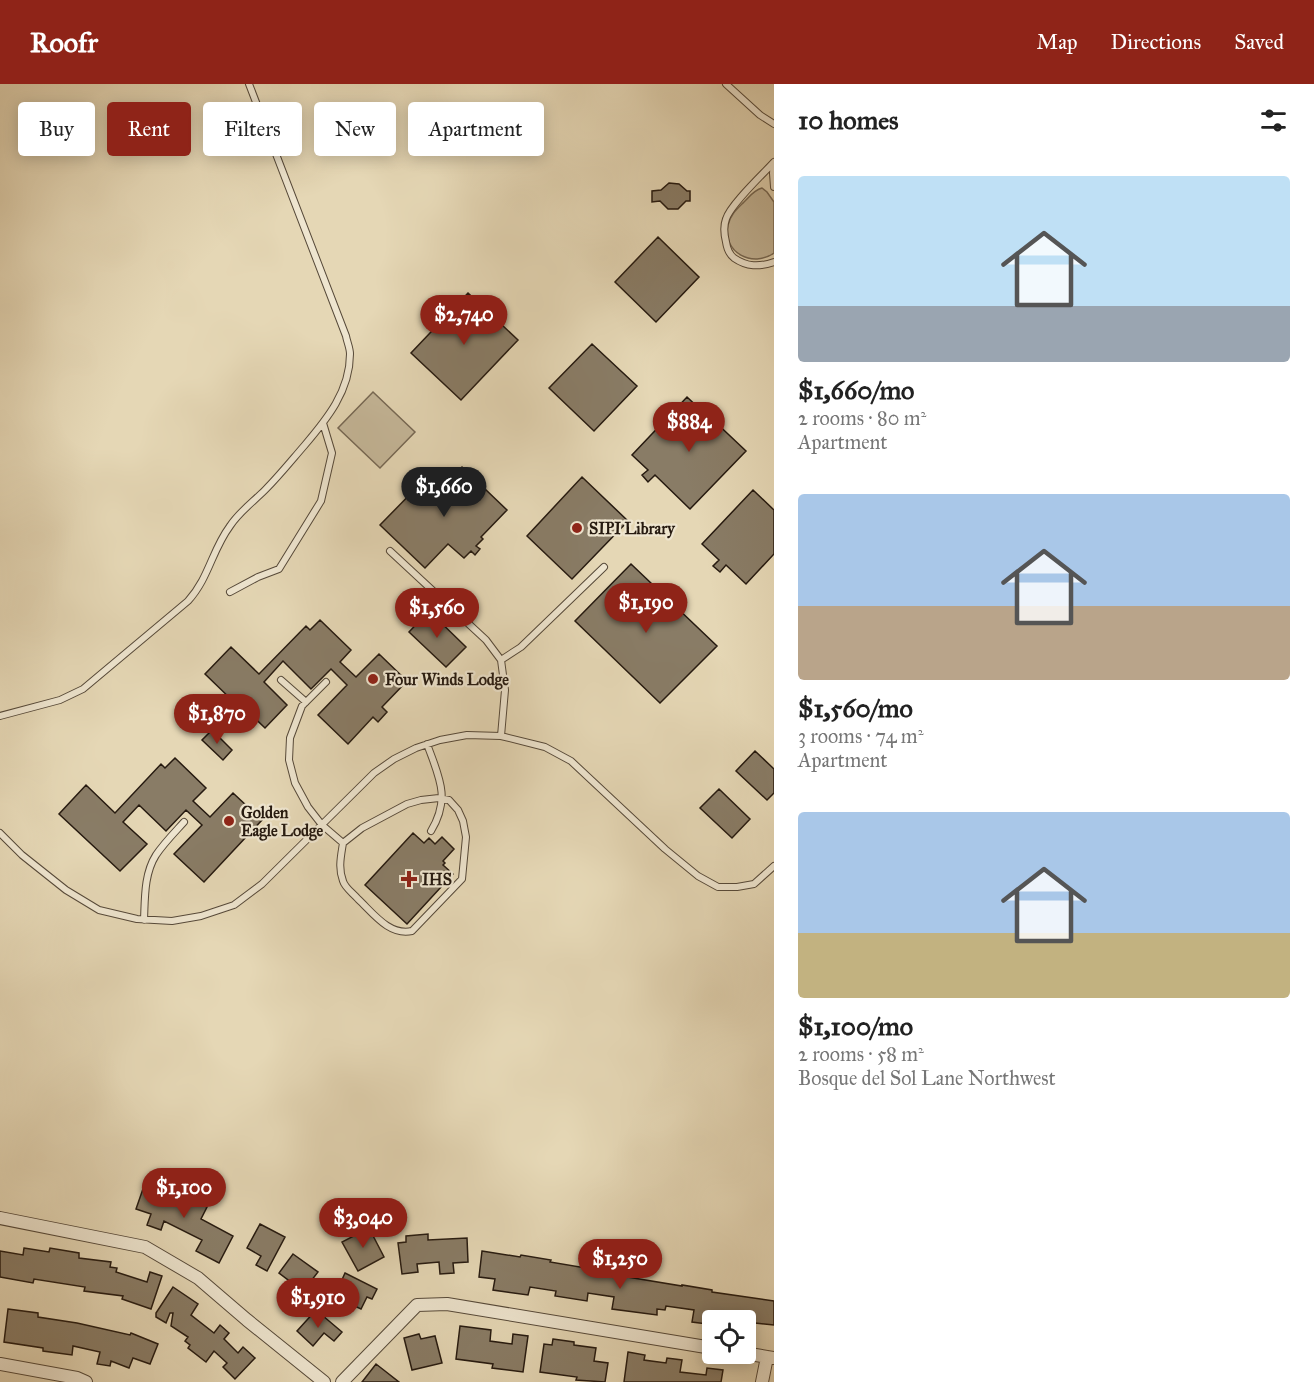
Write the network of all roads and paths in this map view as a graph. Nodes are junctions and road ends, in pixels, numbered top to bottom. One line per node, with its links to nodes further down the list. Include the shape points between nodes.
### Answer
1 (249, 84): 7 (lane, via 350,353 340,397)
2 (726, 84): 3 (lane)
3 (774, 124)
4 (774, 162): 5 (lane); 6 (lane, via 732,208 724,230 730,256 742,264 759,266)
5 (774, 187)
6 (774, 262)
7 (323, 423): 10 (lane, via 332,453 321,501 279,569); 15 (lane, via 231,524 199,590 188,601 82,689 60,700)
8 (390, 551): 11 (lane, via 486,640)
9 (604, 567): 11 (lane, via 521,647)
10 (230, 592)
11 (501, 660): 16 (lane, via 505,690)
12 (281, 680): 14 (lane)
13 (326, 682): 14 (lane)
14 (306, 702): 20 (lane, via 290,738 290,760 296,783)
15 (0, 716)
16 (501, 736): 17 (lane, via 467,735); 24 (lane, via 544,747 571,761 665,849 718,887 754,884)
17 (427, 744): 18 (lane, via 442,786); 20 (lane, via 374,773)
18 (442, 799): 21 (lane); 23 (lane, via 407,804); 23 (lane, via 449,800 463,821 466,837 462,879 412,932 396,931 384,924 344,884 340,872)
19 (184, 822): 25 (lane, via 149,869)
20 (322, 825): 23 (lane); 25 (lane, via 262,884 234,905 172,921)
21 (431, 831)
22 (0, 833): 25 (lane, via 74,895 99,910)
23 (343, 843)
24 (774, 866)
25 (144, 920)
26 (0, 1218): 31 (street, via 145,1247 198,1278)
27 (702, 1346): 32 (street, via 447,1304 417,1305)
28 (770, 1357): 33 (street)
29 (0, 1364): 30 (street)
30 (86, 1382)
31 (324, 1382)
32 (342, 1382)
33 (762, 1382)

